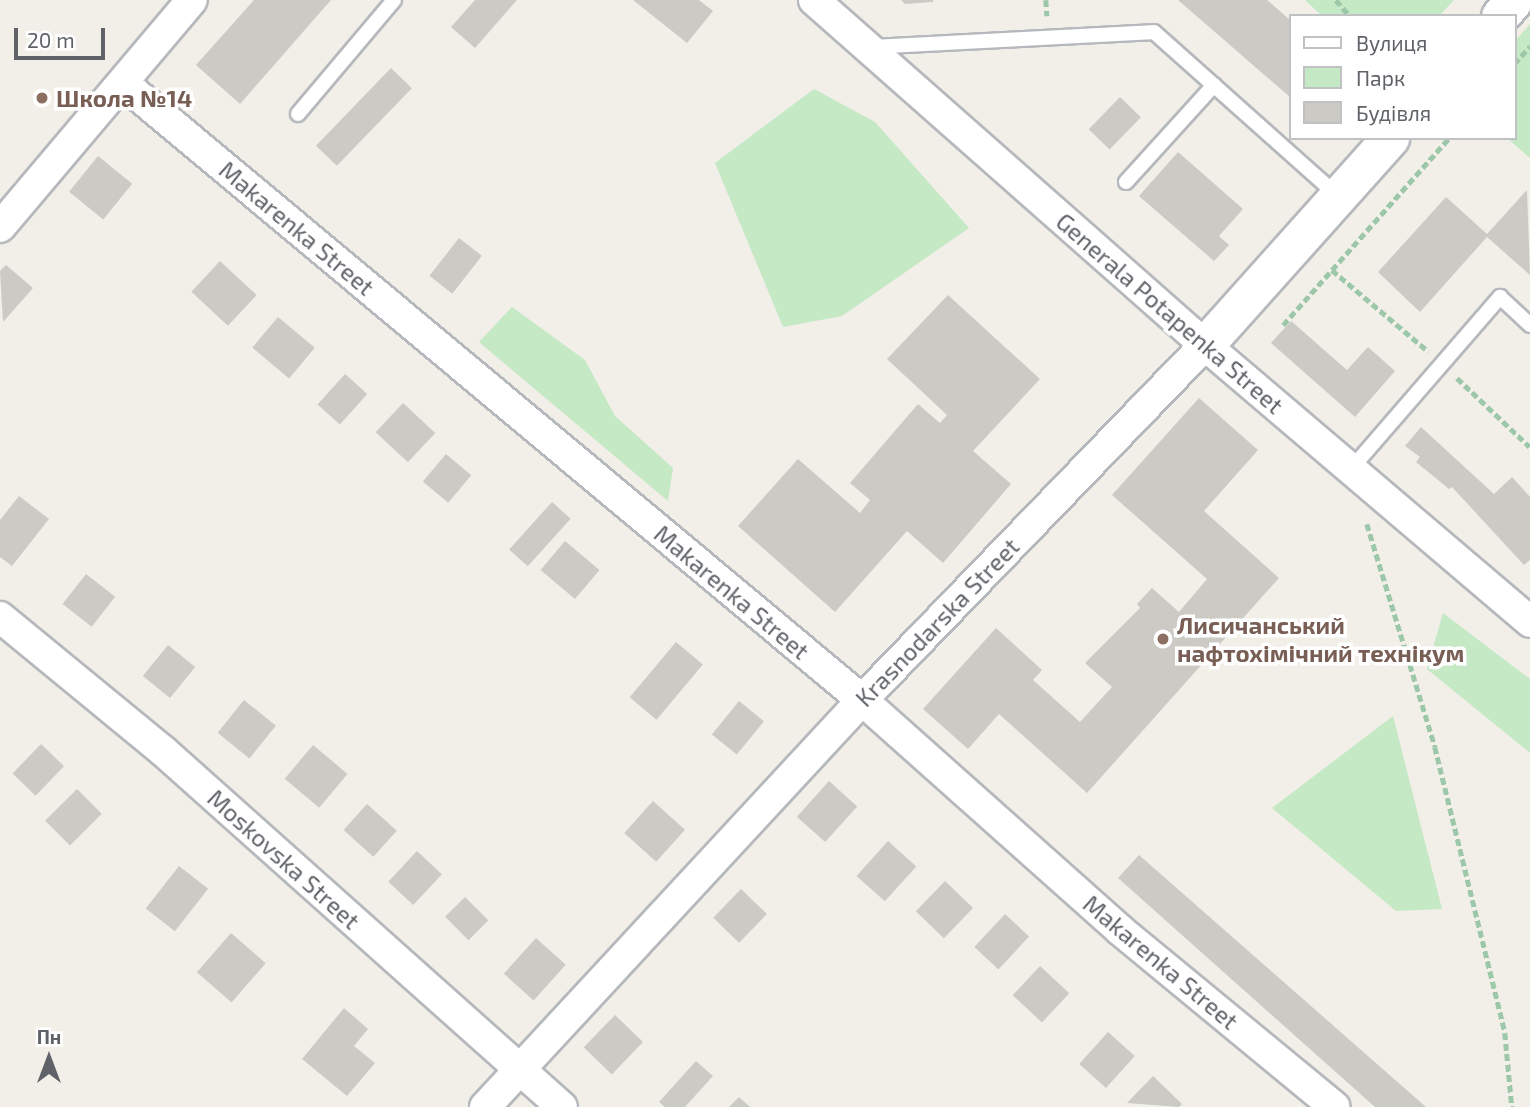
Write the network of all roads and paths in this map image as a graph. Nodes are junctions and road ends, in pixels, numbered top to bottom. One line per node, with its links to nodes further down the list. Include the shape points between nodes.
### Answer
1 (192, 0): 11 (street)
2 (394, 0): 13 (lane)
3 (814, 0): 9 (street, Generala Potapenka Street)
4 (1336, 0): 6 (path)
5 (1514, 0): 7 (street)
6 (1348, 14)
7 (1502, 14)
8 (1530, 47): 10 (path)
9 (869, 48): 12 (lane, via 1154,32); 21 (street, Generala Potapenka Street)
10 (1516, 62)
11 (123, 83): 18 (street); 25 (street, Makarenka Street)
12 (1214, 85): 16 (lane); 17 (lane)
13 (298, 114)
14 (1388, 140): 17 (street, Krasnodarska Street)
15 (1447, 140): 19 (path)
16 (1126, 182)
17 (1338, 196): 21 (street, Krasnodarska Street)
18 (0, 228)
19 (1283, 325)
20 (1530, 325): 22 (lane, via 1500,297)
21 (1205, 345): 22 (street, Generala Potapenka Street); 25 (street, Krasnodarska Street)
22 (1351, 469): 24 (street, Generala Potapenka Street); 30 (path, via 1435,747 1505,1033)
23 (0, 617): 26 (street, Moskovska Street, via 162,750)
24 (1530, 622)
25 (862, 700): 26 (street, Krasnodarska Street); 29 (street, Makarenka Street, via 1120,930)
26 (519, 1070): 27 (street, Krasnodarska Street); 28 (street, Moskovska Street)
27 (485, 1107)
28 (562, 1107)
29 (1335, 1107)
30 (1512, 1107)

